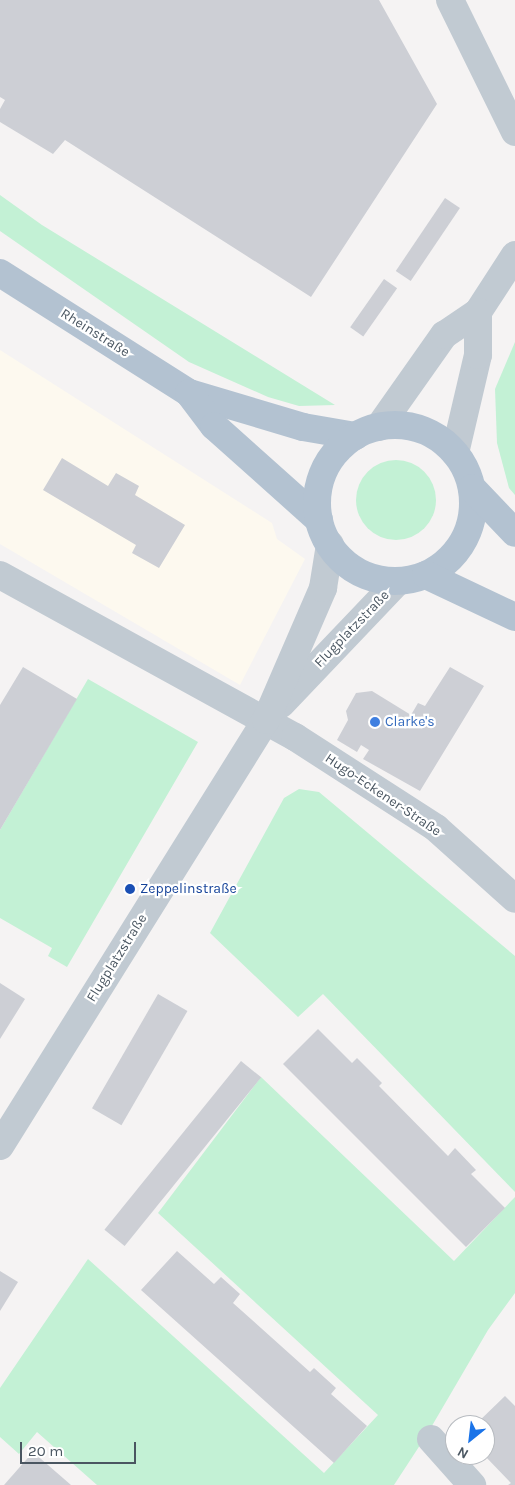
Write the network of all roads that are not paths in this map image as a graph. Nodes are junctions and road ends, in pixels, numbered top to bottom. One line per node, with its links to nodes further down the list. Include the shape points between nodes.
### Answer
1 (450, 0): 2 (street)
2 (515, 132)
3 (515, 256): 5 (street)
4 (0, 273): 6 (main road, Rheinstraße)
5 (478, 312): 7 (street, via 444,334); 8 (street, via 478,355)
6 (189, 393): 7 (main road, Rheinstraße, via 302,427); 10 (main road, Rheinstraße, via 214,426)
7 (367, 432): 8 (main road, via 400,426 421,430 440,439); 10 (main road, via 340,448 328,463 317,500)
8 (456, 453): 9 (main road)
9 (472, 488): 11 (main road); 14 (main road, via 473,509 466,536 445,564)
10 (319, 520): 12 (main road)
11 (515, 533)
12 (330, 545): 15 (main road, via 358,572 377,580); 17 (street, Flugplatzstraße, via 323,588)
13 (0, 575): 17 (street)
14 (426, 575): 15 (main road); 16 (main road)
15 (397, 582): 17 (street, Flugplatzstraße)
16 (515, 617)
17 (266, 720): 18 (street, Hugo-Eckener-Straße, via 436,828); 19 (street, Flugplatzstraße)
18 (515, 900)
19 (0, 1146)
20 (431, 1439): 21 (street)
21 (472, 1485)

